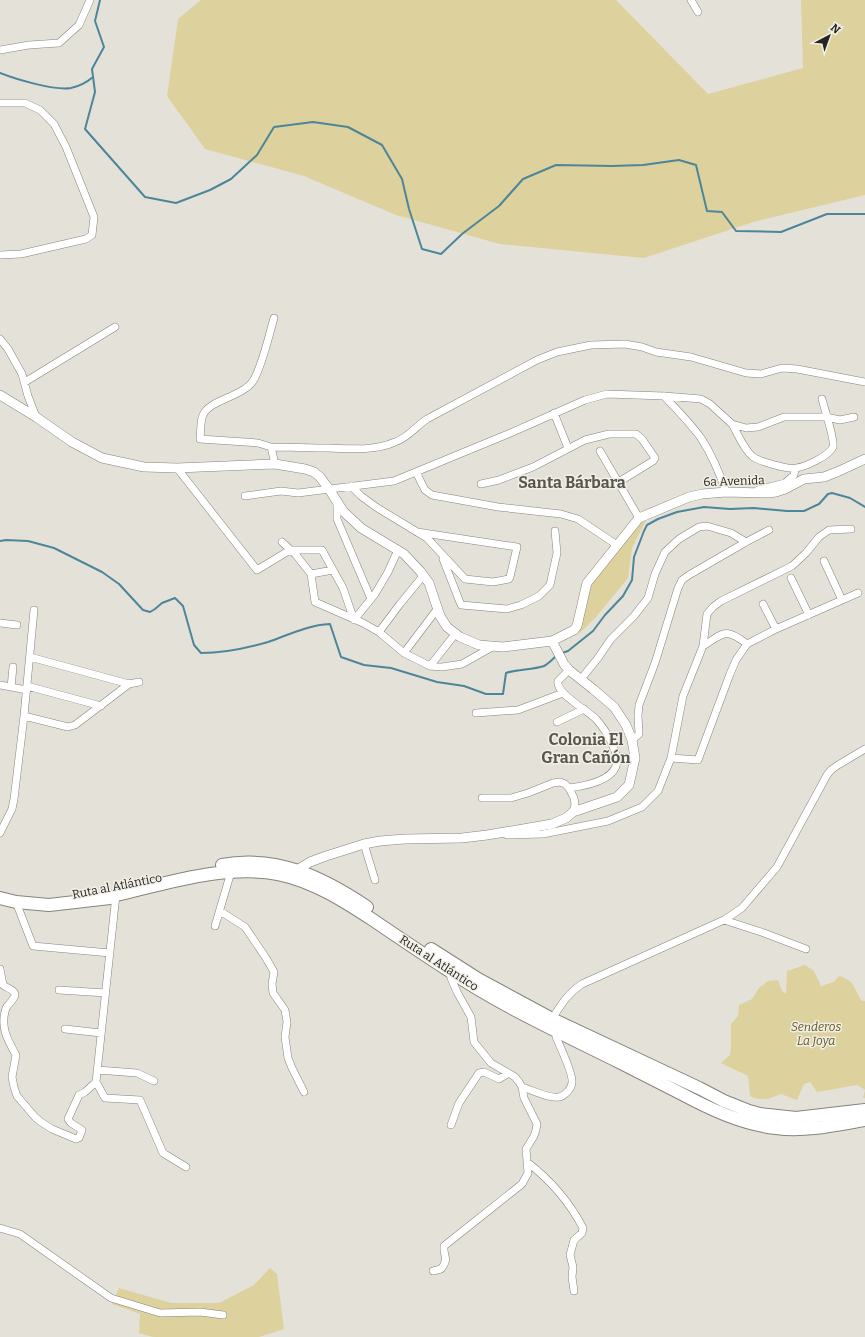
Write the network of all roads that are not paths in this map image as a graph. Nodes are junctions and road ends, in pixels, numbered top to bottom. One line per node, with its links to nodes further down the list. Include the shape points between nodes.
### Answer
1 (90, 0): 4 (street, via 79,25 59,43)
2 (692, 0): 3 (street)
3 (698, 12)
4 (0, 50)
5 (0, 103): 6 (street, via 25,103 40,110 54,124 94,216 92,235 86,239 21,254)
6 (0, 255)
7 (274, 318): 20 (street, via 252,382 244,390 204,412 200,433 200,439)
8 (115, 327): 10 (street)
9 (0, 339): 10 (street)
10 (25, 382): 16 (street)
11 (865, 382): 20 (street, via 797,369 782,368 761,374 746,373 692,357 656,352 642,347 625,344 591,345 557,352 538,360 427,419 396,442 378,447 351,449)
12 (0, 394): 16 (street, 6a Avenida)
13 (664, 396): 15 (street, via 607,394); 19 (street, via 701,400 710,404); 32 (street, via 702,439)
14 (822, 399): 17 (street)
15 (554, 413): 21 (street); 27 (street)
16 (36, 417): 25 (street, 6a Avenida, via 72,442 102,458 144,467)
17 (826, 417): 18 (street, via 840,420); 19 (street, via 784,417 758,427 746,428); 26 (street, via 833,446 814,462)
18 (854, 417)
19 (732, 424): 26 (street, via 752,456 758,460)
20 (271, 446): 24 (street)
21 (568, 448): 28 (street, via 602,435 636,434 655,458); 29 (street, via 517,474)
22 (600, 451): 28 (street)
23 (865, 459): 33 (street, 6a Avenida, via 824,477 804,479 781,490 768,493)
24 (275, 464): 25 (street, 6a Avenida); 31 (street, 6a Avenida, via 314,472)
25 (177, 468): 44 (street, via 257,570)
26 (795, 469): 33 (street, via 794,475 785,483)
27 (416, 472): 30 (street, via 394,481); 43 (street, via 425,490 432,495 498,507 561,514 582,522)
28 (617, 483): 36 (street)
29 (481, 484)
30 (351, 486): 31 (street); 40 (street, via 376,507)
31 (329, 489): 34 (street); 35 (street, 6a Avenida)
32 (726, 492): 33 (street, 6a Avenida); 36 (street, 6a Avenida, via 688,496)
33 (752, 492)
34 (245, 496)
35 (337, 502): 45 (street, 6a Avenida, via 342,511 361,528); 53 (street, via 337,520)
36 (639, 518): 43 (street, 6a Avenida)
37 (851, 529): 68 (street, via 829,530 792,566 717,604 707,614)
38 (769, 530): 42 (street)
39 (555, 531): 46 (street, via 557,553 550,585 539,596 514,608 461,605)
40 (417, 532): 46 (street, via 432,542); 46 (street, via 517,547 509,579 493,582 461,577)
41 (282, 542): 44 (street)
42 (746, 542): 74 (street, via 731,533 707,526 699,527 679,538 665,552 648,598 611,639); 86 (street, via 682,580 639,705 638,734)
43 (616, 545): 65 (street, 6a Avenida, via 586,587 577,626)
44 (290, 550): 48 (street, via 322,550); 49 (street)
45 (398, 550): 50 (street, 6a Avenida); 53 (street)
46 (441, 553)
47 (824, 561): 54 (street)
48 (333, 570): 49 (street); 59 (street, via 343,588)
49 (311, 574): 59 (street, via 315,602)
50 (424, 576): 56 (street, 6a Avenida); 63 (street)
51 (791, 578): 58 (street)
52 (858, 593): 54 (street)
53 (371, 599): 59 (street)
54 (842, 600): 58 (street)
55 (763, 604): 62 (street)
56 (438, 608): 64 (street, 6a Avenida, via 447,627); 69 (street)
57 (34, 610): 70 (street)
58 (809, 615): 62 (street)
59 (354, 620): 63 (street)
60 (0, 623): 61 (street)
61 (17, 625)
62 (776, 629): 66 (street)
63 (379, 632): 69 (street)
64 (456, 634): 67 (street, 6a Avenida, via 479,645); 71 (street)
65 (553, 643): 67 (street, 6a Avenida); 73 (street)
66 (747, 644): 68 (street, via 736,635 728,633); 90 (street, via 730,674 698,760)
67 (494, 646): 71 (street, via 462,664)
68 (703, 646): 90 (street, via 683,696)
69 (404, 654): 71 (street)
70 (30, 657): 76 (street); 79 (street)
71 (430, 666)
72 (13, 667): 78 (street)
73 (566, 667): 74 (street); 80 (street, via 557,684)
74 (581, 679): 86 (street, via 614,707)
75 (139, 682): 76 (street)
76 (129, 684): 81 (street)
77 (0, 685): 78 (street)
78 (11, 687): 79 (street)
79 (27, 688): 81 (street); 84 (street)
80 (563, 693): 82 (street); 83 (street, via 518,710)
81 (101, 706): 84 (street, via 75,725 68,727)
82 (584, 709): 85 (street); 88 (street, via 606,731)
83 (476, 713)
84 (24, 716): 94 (street, via 12,809)
85 (557, 722)
86 (632, 740): 89 (street)
87 (865, 749): 105 (street, via 831,770 777,867 742,908)
88 (617, 757): 89 (street); 91 (street, via 613,772 598,781)
89 (635, 758): 93 (street, via 629,785 618,796)
90 (671, 758): 95 (street, via 658,791 642,807 608,821 543,834)
91 (569, 788): 92 (street, via 560,782 511,798); 93 (street, via 574,798)
92 (482, 798)
93 (573, 812): 95 (street, via 552,824)
94 (0, 833)
95 (487, 835): 96 (street, via 462,838 405,838)
96 (364, 844): 97 (street, via 310,862); 99 (street)
97 (297, 870): 100 (highway, Ruta al Atlántico, via 250,862 226,864 92,893 56,898 23,896); 114 (highway, Ruta al Atlántico, via 347,894 478,979)
98 (231, 872): 101 (highway, Ruta al Atlántico); 104 (street); 110 (highway, Ruta al Atlántico, via 273,873 313,885 362,913)
99 (375, 880)
100 (0, 890)
101 (116, 895): 103 (highway, Ruta al Atlántico, via 110,898 49,905); 108 (street)
102 (0, 898): 103 (highway, Ruta al Atlántico)
103 (16, 902): 108 (street, via 33,946)
104 (220, 911): 106 (street); 123 (street, via 245,927 274,972 272,993 285,1010 288,1058)
105 (724, 920): 107 (street); 114 (street, via 582,984 567,997)
106 (215, 926)
107 (806, 949)
108 (110, 953): 112 (street)
109 (0, 969): 113 (street, via 4,985 15,994)
110 (450, 971): 116 (highway, Ruta al Atlántico); 119 (street, via 457,992 471,1017 474,1042 491,1063)
111 (59, 990): 112 (street)
112 (106, 993): 117 (street)
113 (3, 1009): 121 (street, via 2,1028 16,1054 12,1077 14,1087 17,1096 35,1117 52,1129 79,1138 82,1130 71,1124 69,1115 79,1095)
114 (552, 1019): 124 (highway, Ruta al Atlántico, via 754,1113 796,1118)
115 (65, 1029): 117 (street)
116 (557, 1032): 122 (street, via 556,1037 571,1074 570,1088 559,1097); 125 (highway, Ruta al Atlántico, via 715,1111 748,1123 803,1129)
117 (101, 1033): 118 (street)
118 (97, 1070): 120 (street, via 137,1073); 121 (street)
119 (507, 1074): 122 (street, via 514,1077); 126 (street, via 499,1079 484,1072 479,1073 459,1103)
120 (154, 1081)
121 (96, 1082): 128 (street, via 105,1098 140,1100 163,1153)
122 (522, 1087): 127 (street, via 524,1098 537,1124 534,1136 526,1149)
123 (304, 1092)
124 (865, 1110)
125 (865, 1120)
126 (451, 1125)
127 (527, 1162): 130 (street, via 528,1173 522,1184 444,1246 445,1263 441,1269); 131 (street, via 564,1198 583,1228 582,1233 574,1240 570,1255)
128 (186, 1167)
129 (0, 1228): 132 (street, via 20,1234 111,1298 160,1313 200,1312)
130 (434, 1271)
131 (574, 1291)
132 (223, 1315)

